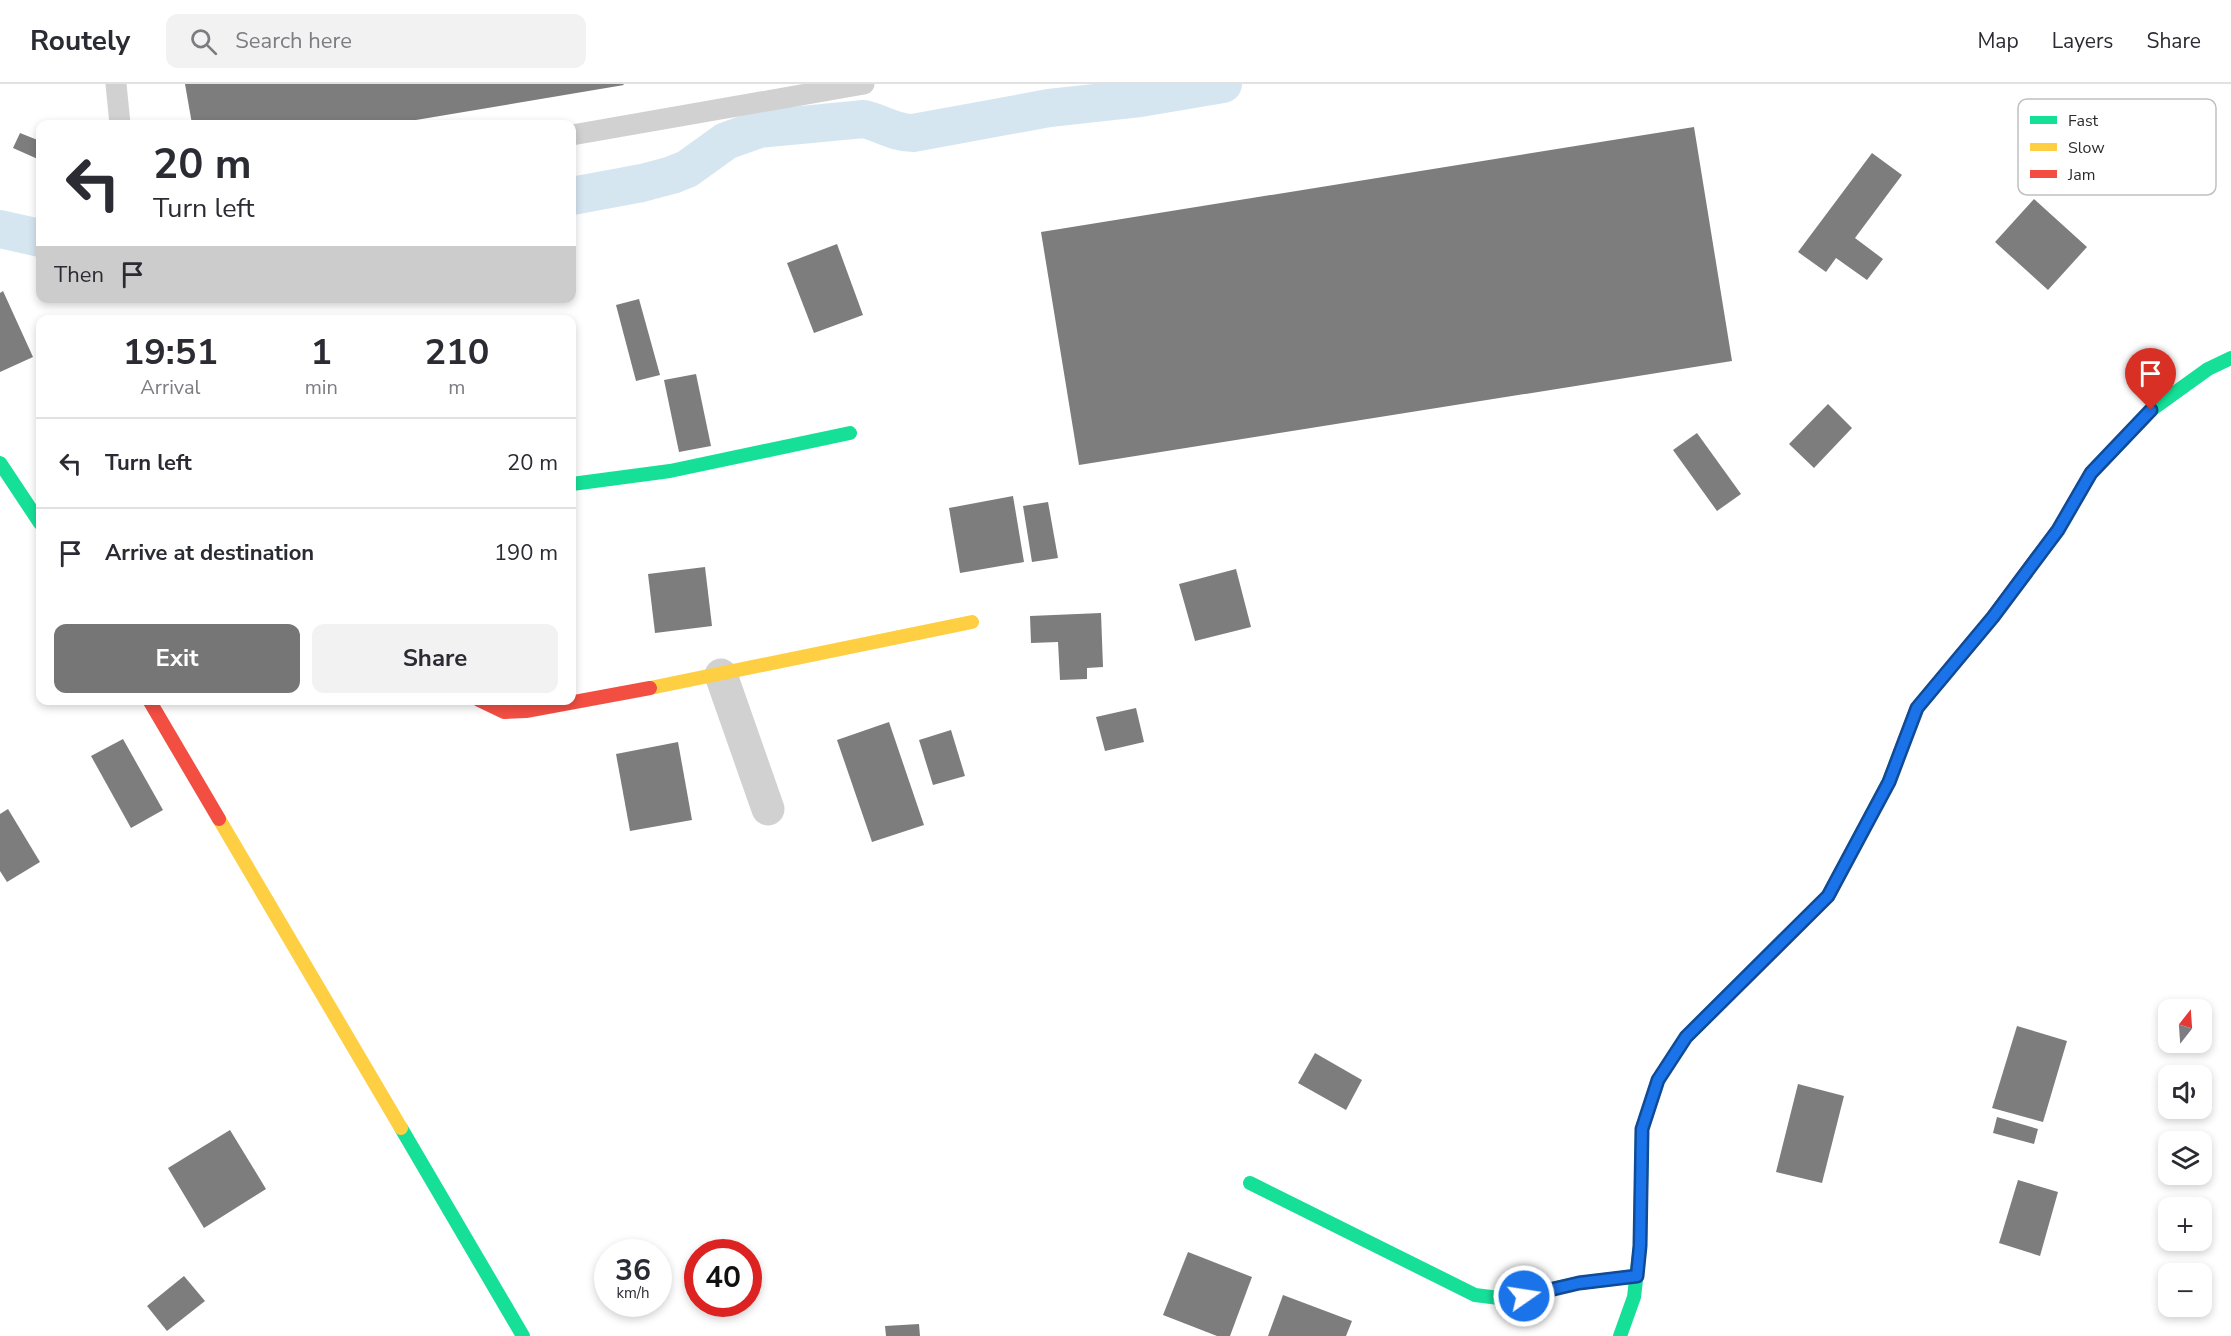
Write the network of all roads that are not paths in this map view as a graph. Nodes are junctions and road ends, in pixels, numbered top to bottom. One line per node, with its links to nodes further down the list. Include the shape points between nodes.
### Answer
1 (116, 84): 3 (lane)
2 (864, 84): 4 (lane)
3 (120, 120)
4 (576, 134)
5 (2231, 358): 18 (street, via 2208,369 2151,410 2091,473 2052,538 1917,708 1889,782 1828,896 1686,1037 1658,1080 1642,1129)
6 (850, 433): 8 (street, via 670,471)
7 (0, 463): 9 (street)
8 (576, 483)
9 (36, 517)
10 (972, 622): 11 (street)
11 (721, 675): 12 (street); 16 (street)
12 (576, 702)
13 (152, 705): 19 (street)
14 (490, 705): 15 (street, via 504,711)
15 (558, 705)
16 (768, 809)
17 (1250, 1183): 18 (street, via 1475,1295 1507,1299 1579,1283)
18 (1637, 1276): 20 (street)
19 (523, 1336)
20 (1620, 1336)

